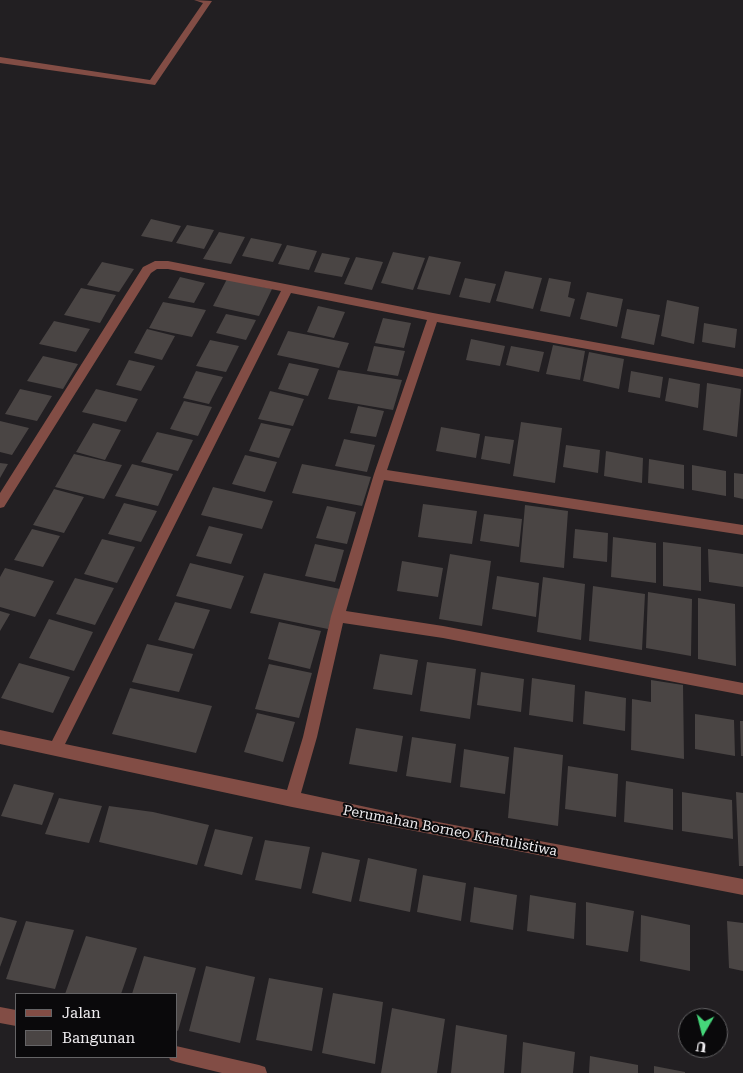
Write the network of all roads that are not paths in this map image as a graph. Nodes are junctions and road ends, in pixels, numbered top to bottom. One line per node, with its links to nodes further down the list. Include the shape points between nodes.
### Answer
1 (198, 0): 2 (street, via 208,1 152,83)
2 (0, 60)
3 (288, 288): 4 (street); 7 (street, via 168,265 147,270); 12 (street)
4 (433, 317): 5 (street); 6 (street)
5 (743, 374)
6 (380, 474): 8 (street); 9 (street)
7 (0, 503)
8 (743, 530)
9 (338, 616): 10 (street, via 453,634); 13 (street)
10 (743, 689)
11 (0, 737): 12 (street, Perumahan Borneo Khatulistiwa)
12 (55, 749): 13 (street, Perumahan Borneo Khatulistiwa)
13 (292, 800): 14 (street, Perumahan Borneo Khatulistiwa)
14 (743, 886)
15 (0, 1015): 16 (street)
16 (15, 1018)
17 (178, 1054): 18 (street)
18 (259, 1073)

